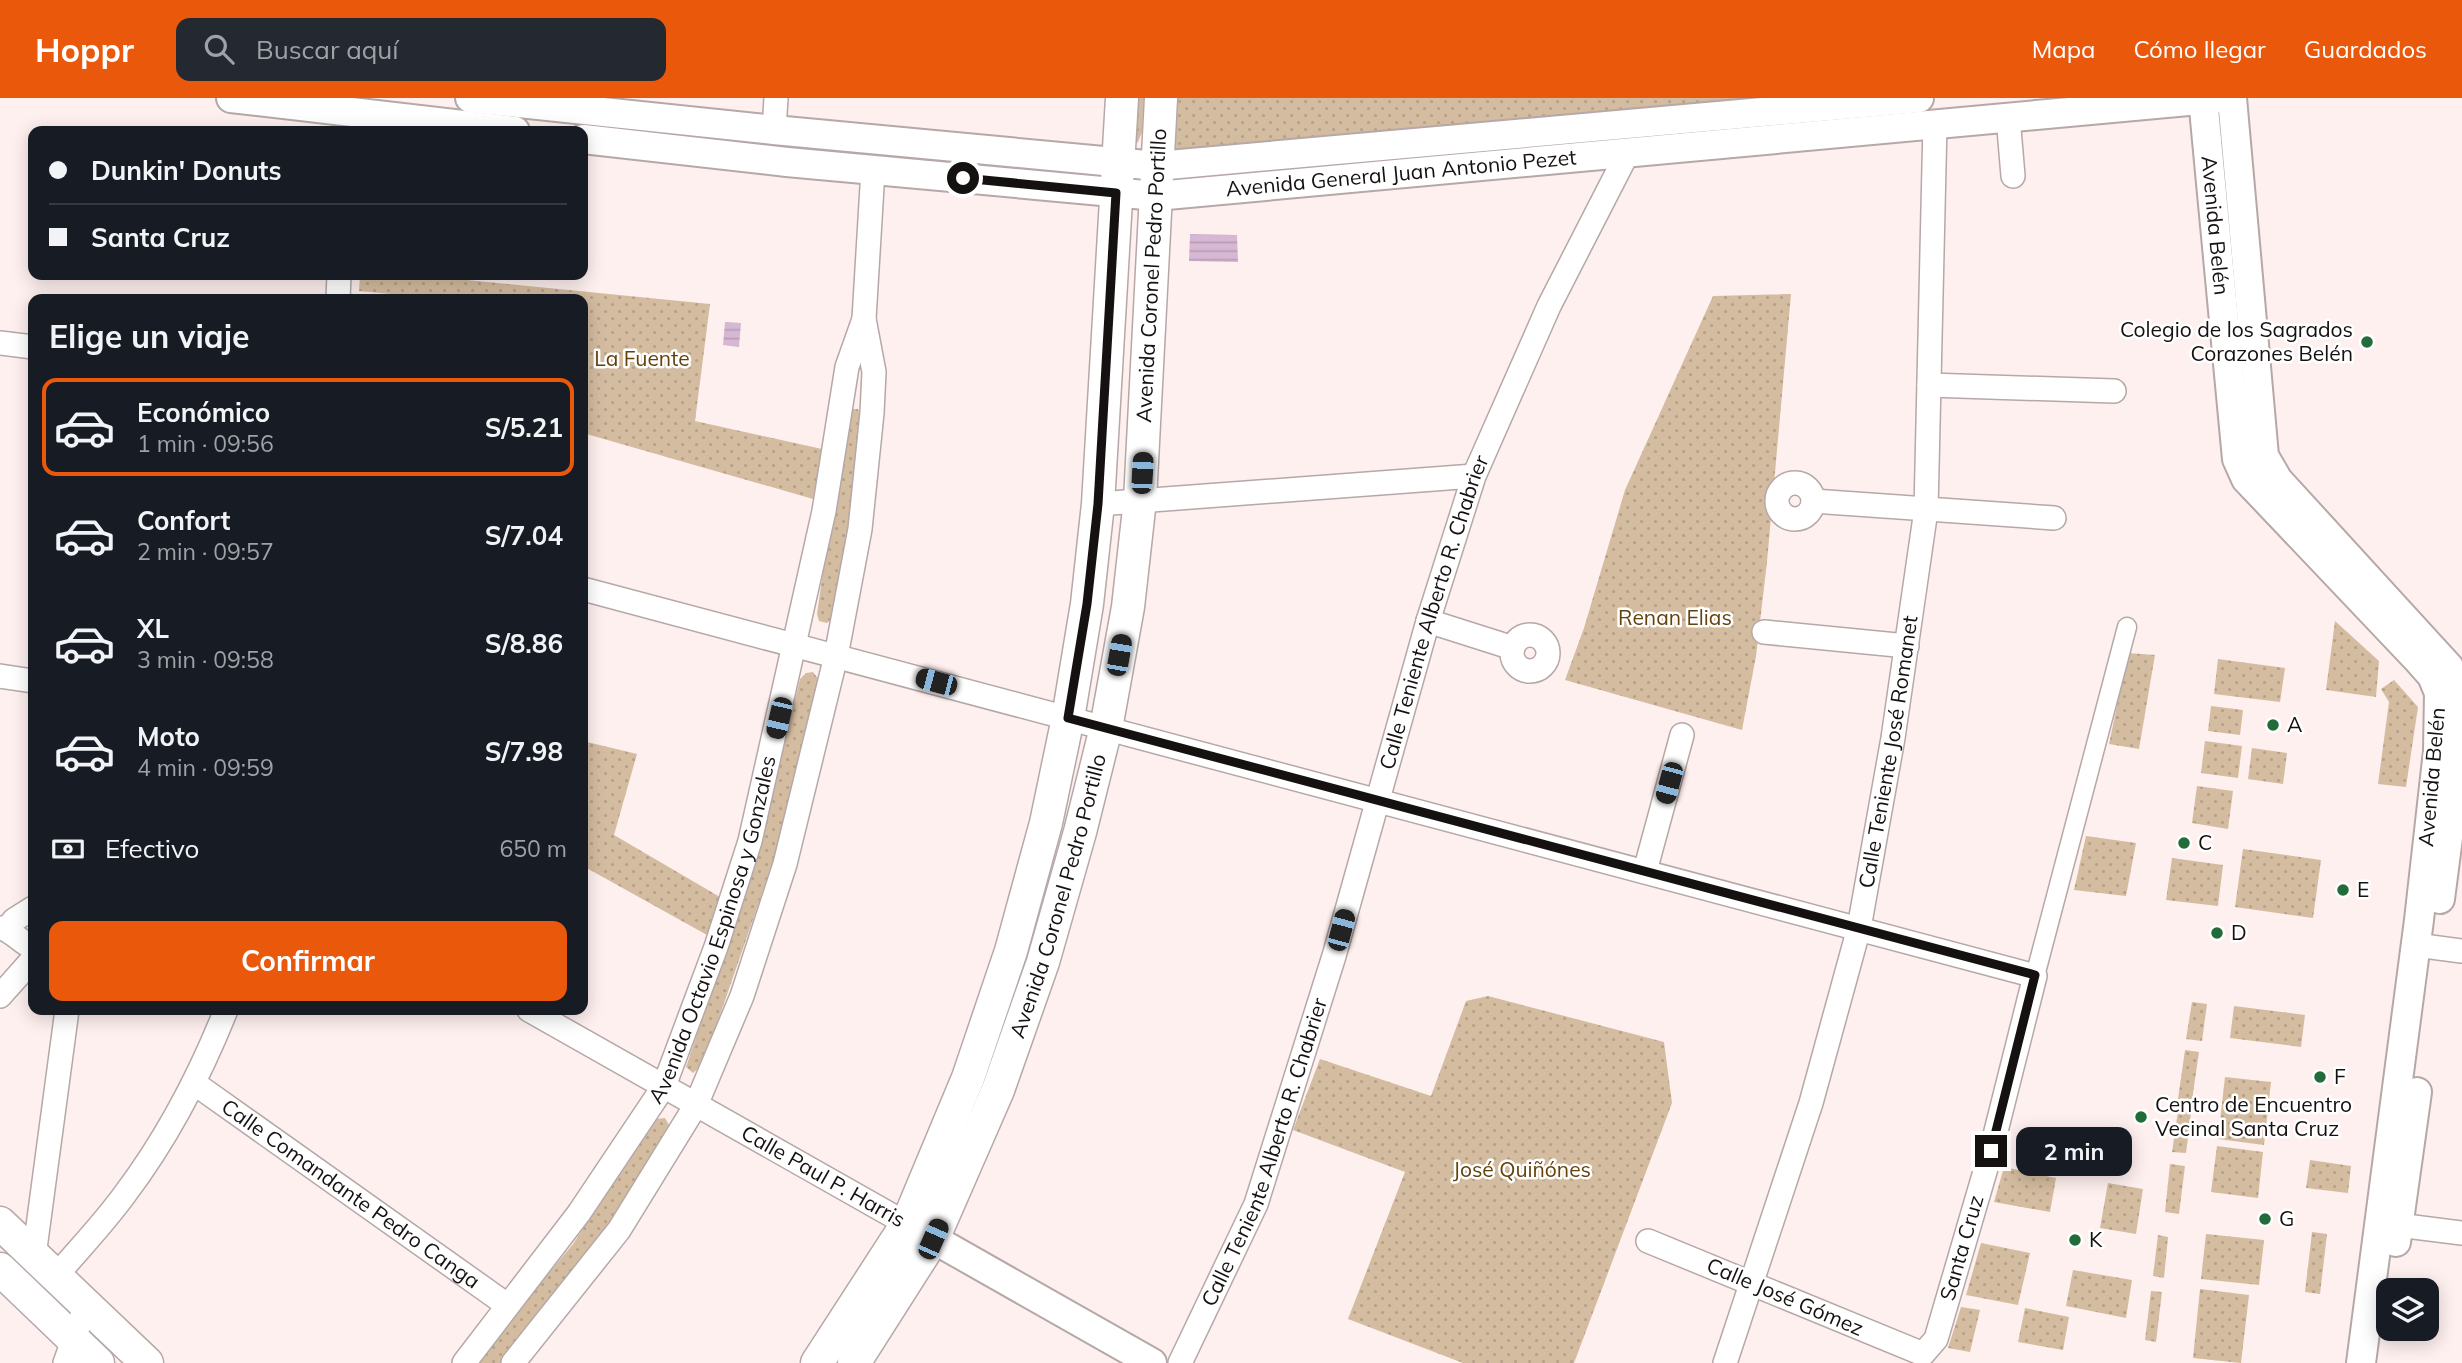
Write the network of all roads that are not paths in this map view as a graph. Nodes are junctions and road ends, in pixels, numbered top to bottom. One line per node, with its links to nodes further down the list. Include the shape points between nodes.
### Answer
1 (231, 98): 10 (street)
2 (470, 98): 13 (street, Avenida General Juan Antonio Pezet)
3 (776, 98): 13 (street)
4 (1122, 98): 18 (main road, Avenida Coronel Pedro Portillo)
5 (1161, 98): 19 (main road, Avenida Coronel Pedro Portillo)
6 (1919, 98): 19 (street, Avenida General Juan Antonio Pezet)
7 (2232, 98): 27 (street, Avenida Belén)
8 (2209, 99): 9 (street, Avenida General Juan Antonio Pezet); 27 (street, Avenida Belén)
9 (2008, 117): 11 (street, Avenida General Juan Antonio Pezet); 17 (street)
10 (349, 122): 12 (street)
11 (1935, 123): 15 (street, Avenida General Juan Antonio Pezet); 23 (street, Calle Teniente José Romanet)
12 (423, 126)
13 (774, 130): 18 (street, Avenida General Juan Antonio Pezet)
14 (588, 140): 16 (street, Avenida General Juan Antonio Pezet)
15 (1628, 152): 19 (street, Avenida General Juan Antonio Pezet); 28 (street, Calle Teniente Alberto R. Chabrier, via 1549,306)
16 (873, 170): 18 (street, Avenida General Juan Antonio Pezet); 20 (street, Avenida Octavio Espinosa y Gonzales)
17 (2013, 176)
18 (1117, 178): 19 (street, Avenida General Juan Antonio Pezet); 31 (main road, Avenida Coronel Pedro Portillo)
19 (1156, 181): 29 (main road, Avenida Coronel Pedro Portillo)
20 (864, 319): 25 (street, Avenida Octavio Espinosa y Gonzales, via 847,368); 26 (street, Avenida Octavio Espinosa y Gonzales, via 874,372)
21 (0, 343): 22 (street)
22 (28, 346)
23 (1929, 386): 24 (street); 32 (street, Calle Teniente José Romanet)
24 (2114, 391)
25 (841, 405): 26 (street, via 862,402); 38 (street, Avenida Octavio Espinosa y Gonzales)
26 (872, 412): 41 (street, Avenida Octavio Espinosa y Gonzales, via 860,529)
27 (2250, 450): 53 (street, Avenida Belén, via 2246,479 2432,676 2439,693)
28 (1474, 476): 29 (street); 35 (street, Calle Teniente Alberto R. Chabrier)
29 (1140, 500): 31 (street); 45 (main road, Avenida Coronel Pedro Portillo)
30 (1814, 501): 32 (street)
31 (1098, 504): 44 (main road, Avenida Coronel Pedro Portillo)
32 (1926, 510): 33 (street); 39 (street, Calle Teniente José Romanet)
33 (2054, 518)
34 (588, 590): 38 (street)
35 (1428, 621): 40 (street); 47 (street, Calle Teniente Alberto R. Chabrier)
36 (2127, 627): 56 (street)
37 (1765, 632): 39 (street)
38 (796, 645): 41 (street); 62 (street, Avenida Octavio Espinosa y Gonzales, via 750,842)
39 (1907, 646): 51 (street, Calle Teniente José Romanet)
40 (1513, 648)
41 (836, 656): 44 (street); 63 (street, Avenida Octavio Espinosa y Gonzales, via 785,864 742,996)
42 (0, 676): 43 (street)
43 (28, 680)
44 (1068, 718): 45 (street); 66 (main road, Avenida Coronel Pedro Portillo, via 1046,823 1011,951)
45 (1107, 728): 47 (street); 66 (main road, Avenida Coronel Pedro Portillo, via 1043,962 998,1090)
46 (1682, 736): 48 (street)
47 (1377, 800): 48 (street); 85 (street, Calle Teniente Alberto R. Chabrier, via 1256,1205)
48 (1645, 871): 51 (street)
49 (28, 910): 50 (street)
50 (3, 928): 52 (street)
51 (1859, 928): 56 (street); 72 (street, Calle Teniente José Romanet, via 1811,1102)
52 (28, 946)
53 (2425, 946): 54 (street); 65 (street, Avenida Belén)
54 (2462, 951)
55 (28, 965): 57 (street)
56 (2035, 975): 77 (street, Santa Cruz, via 1991,1151 1936,1339)
57 (0, 996)
58 (67, 1015): 69 (street)
59 (224, 1015): 61 (street)
60 (538, 1015): 62 (street, Calle Paul P. Harris)
61 (194, 1083): 69 (street, via 126,1193); 74 (street, Calle Comandante Pedro Canga)
62 (664, 1086): 63 (street, Calle Paul P. Harris); 74 (street, Avenida Octavio Espinosa y Gonzales, via 579,1213)
63 (696, 1105): 66 (street, Calle Paul P. Harris); 81 (street, Avenida Octavio Espinosa y Gonzales, via 619,1230)
64 (0, 1223): 69 (main road)
65 (2390, 1224): 67 (street); 71 (street, Avenida Belén); 87 (street, Avenida Belén)
66 (920, 1231): 82 (main road, Avenida Coronel Pedro Portillo); 83 (main road, Avenida Coronel Pedro Portillo); 84 (street, Calle Paul P. Harris)
67 (2462, 1233)
68 (1648, 1241): 72 (street, Calle José Gómez)
69 (45, 1266): 73 (main road)
70 (0, 1269): 76 (main road)
71 (2390, 1278)
72 (1752, 1283): 77 (street, Calle José Gómez); 86 (street, Calle Teniente José Romanet)
73 (86, 1305): 76 (street); 80 (main road)
74 (507, 1305): 78 (street, Avenida Octavio Espinosa y Gonzales)
75 (2383, 1341): 88 (street)
76 (69, 1351): 79 (main road)
77 (1922, 1359)
78 (466, 1362)
79 (99, 1363)
80 (147, 1363)
81 (513, 1363)
82 (817, 1363)
83 (854, 1363)
84 (1152, 1363)
85 (1180, 1363)
86 (1725, 1363)
87 (2361, 1363)
88 (2380, 1363)

